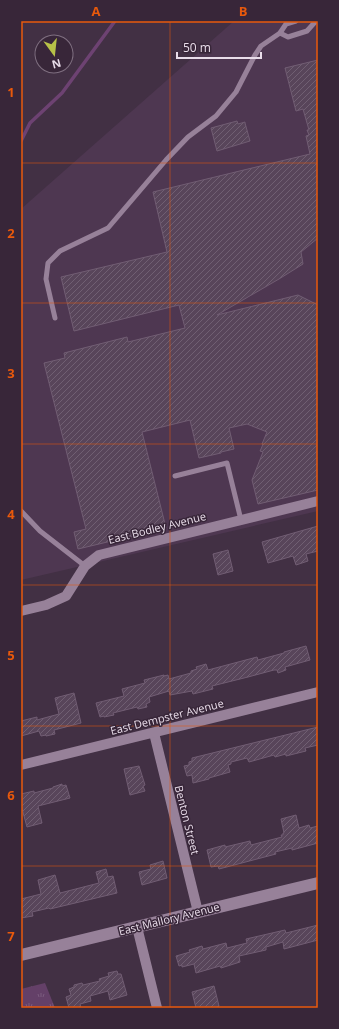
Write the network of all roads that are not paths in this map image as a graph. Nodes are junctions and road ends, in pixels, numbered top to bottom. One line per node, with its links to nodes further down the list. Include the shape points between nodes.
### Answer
1 (296, 21): 3 (lane, via 286,24)
2 (315, 21): 3 (lane, via 307,31 288,37)
3 (280, 33): 4 (lane, via 254,55 236,92 216,116 188,137 108,228 60,251 48,263 46,279)
4 (55, 318)
5 (175, 476): 8 (lane, via 226,463)
6 (318, 501): 8 (street, East Bodley Avenue)
7 (21, 511): 9 (lane, via 40,531)
8 (241, 520): 9 (street, East Bodley Avenue, via 99,555)
9 (85, 566): 10 (street, East Bodley Avenue, via 66,596 46,605)
10 (21, 611)
11 (318, 692): 12 (street, East Dempster Avenue)
12 (154, 733): 13 (street, East Dempster Avenue); 15 (street, Benton Street)
13 (21, 766)
14 (318, 883): 15 (main road, East Mallory Avenue)
15 (198, 912): 16 (main road, East Mallory Avenue)
16 (137, 927): 17 (main road, East Mallory Avenue); 18 (street)
17 (21, 955)
18 (157, 1008)

